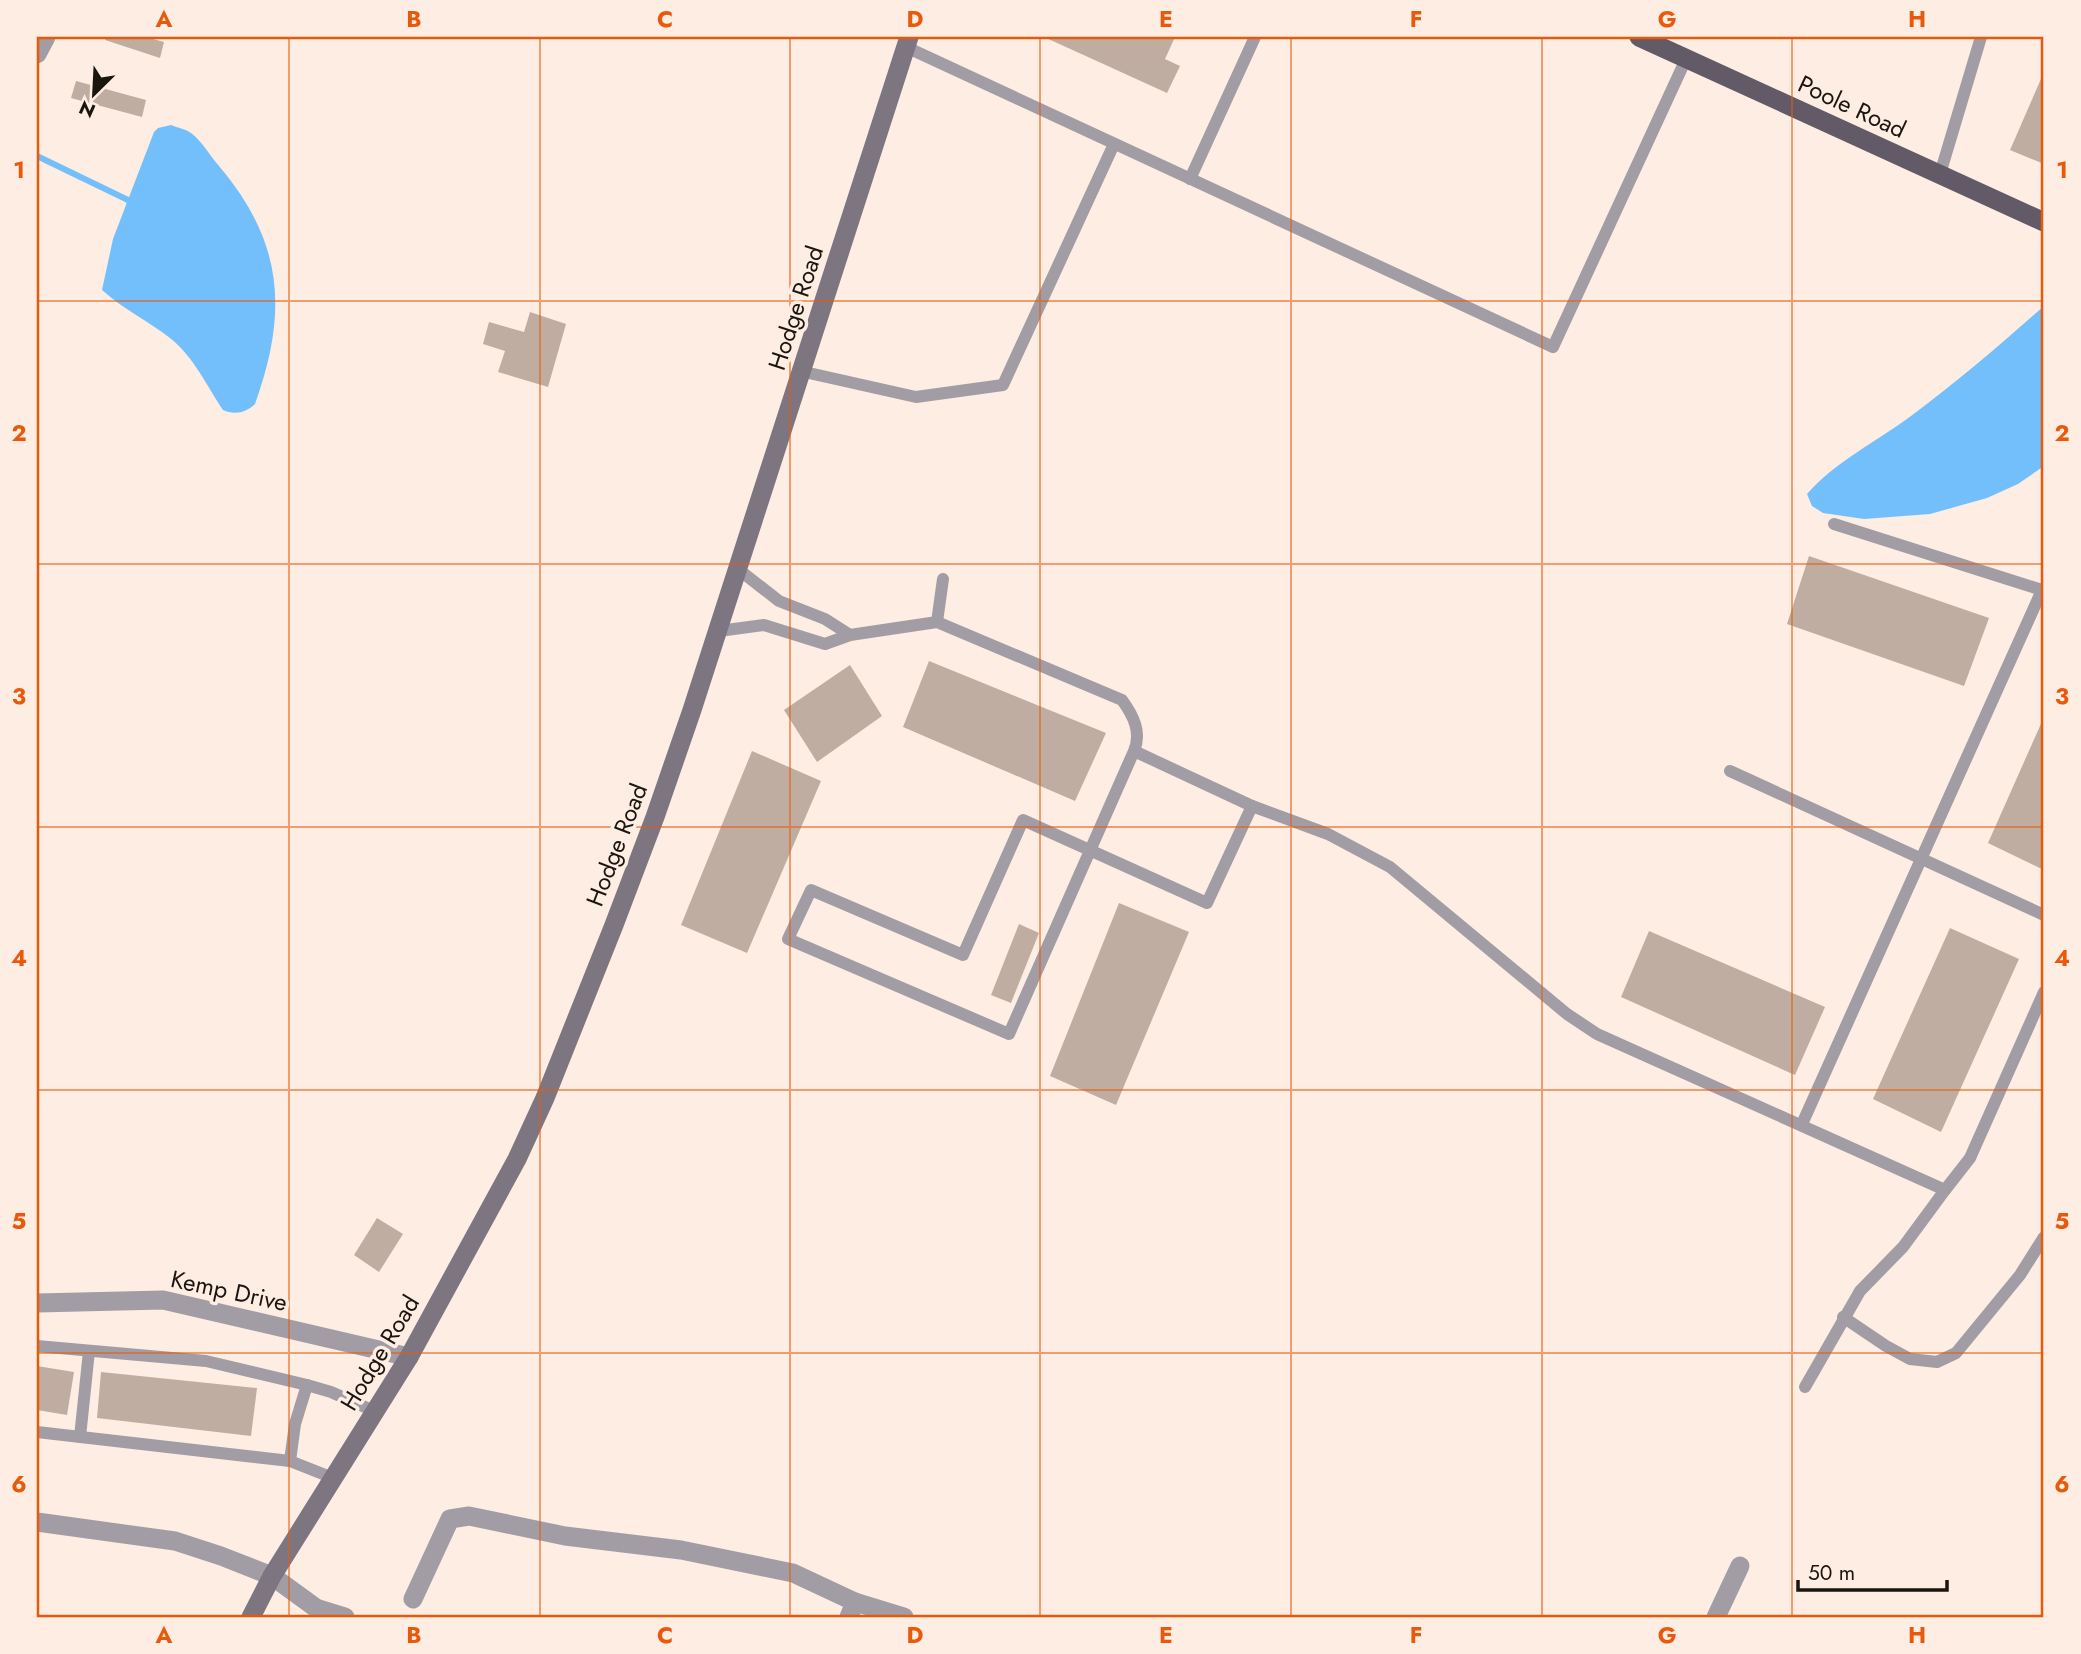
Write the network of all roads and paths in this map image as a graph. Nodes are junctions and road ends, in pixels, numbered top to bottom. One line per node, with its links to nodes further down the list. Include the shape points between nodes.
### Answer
1 (46, 37): 6 (street)
2 (1255, 37): 10 (lane)
3 (1639, 37): 7 (main road, Poole Road)
4 (1980, 37): 9 (lane)
5 (908, 42): 8 (lane); 12 (main road, Hodge Road)
6 (37, 54)
7 (1686, 59): 9 (main road, Poole Road); 10 (lane, via 1553,347)
8 (1114, 144): 10 (lane); 12 (lane, via 1003,385 916,397)
9 (1940, 174): 11 (main road, Poole Road)
10 (1190, 179)
11 (2044, 222)
12 (800, 371): 14 (main road, Hodge Road)
13 (1834, 524): 16 (lane)
14 (738, 569): 18 (main road, Hodge Road); 19 (lane, via 779,601)
15 (943, 579): 17 (lane)
16 (2043, 591): 24 (lane)
17 (937, 622): 19 (lane); 20 (lane, via 1122,700 1139,740)
18 (719, 631): 19 (lane, via 764,625 825,644); 34 (main road, Hodge Road, via 655,817 545,1098 513,1167)
19 (850, 635)
20 (1134, 751): 22 (lane); 23 (lane)
21 (1730, 771): 24 (lane)
22 (1252, 807): 23 (lane, via 1208,903); 27 (lane, via 1328,834 1390,867 1597,1034)
23 (1090, 851): 23 (lane, via 1009,1034 789,939 810,890 962,955 1023,820)
24 (1920, 860): 25 (lane); 27 (lane)
25 (2044, 915)
26 (2044, 992): 28 (lane, via 1970,1158)
27 (1802, 1124): 28 (lane)
28 (1945, 1190): 31 (lane)
29 (2044, 1237): 31 (lane, via 2020,1275 1956,1353 1937,1362 1910,1359)
30 (37, 1303): 34 (street, Kemp Drive, via 163,1300)
31 (1843, 1317): 36 (lane)
32 (37, 1346): 33 (lane)
33 (89, 1351): 35 (lane, via 206,1361); 39 (lane)
34 (409, 1357): 37 (main road, Hodge Road)
35 (307, 1385): 37 (lane); 40 (lane)
36 (1805, 1387)
37 (374, 1411): 41 (main road, Hodge Road)
38 (37, 1432): 39 (lane)
39 (80, 1437): 40 (lane)
40 (290, 1461): 41 (lane)
41 (333, 1478): 44 (main road, Hodge Road)
42 (37, 1522): 44 (street, via 175,1541)
43 (1740, 1566): 51 (street)
44 (272, 1576): 47 (street); 48 (main road, Hodge Road)
45 (413, 1599): 46 (street, via 450,1519 469,1516 793,1573)
46 (852, 1609): 50 (street)
47 (317, 1613): 49 (street)
48 (251, 1617)
49 (345, 1617)
50 (904, 1617)
51 (1716, 1617)

